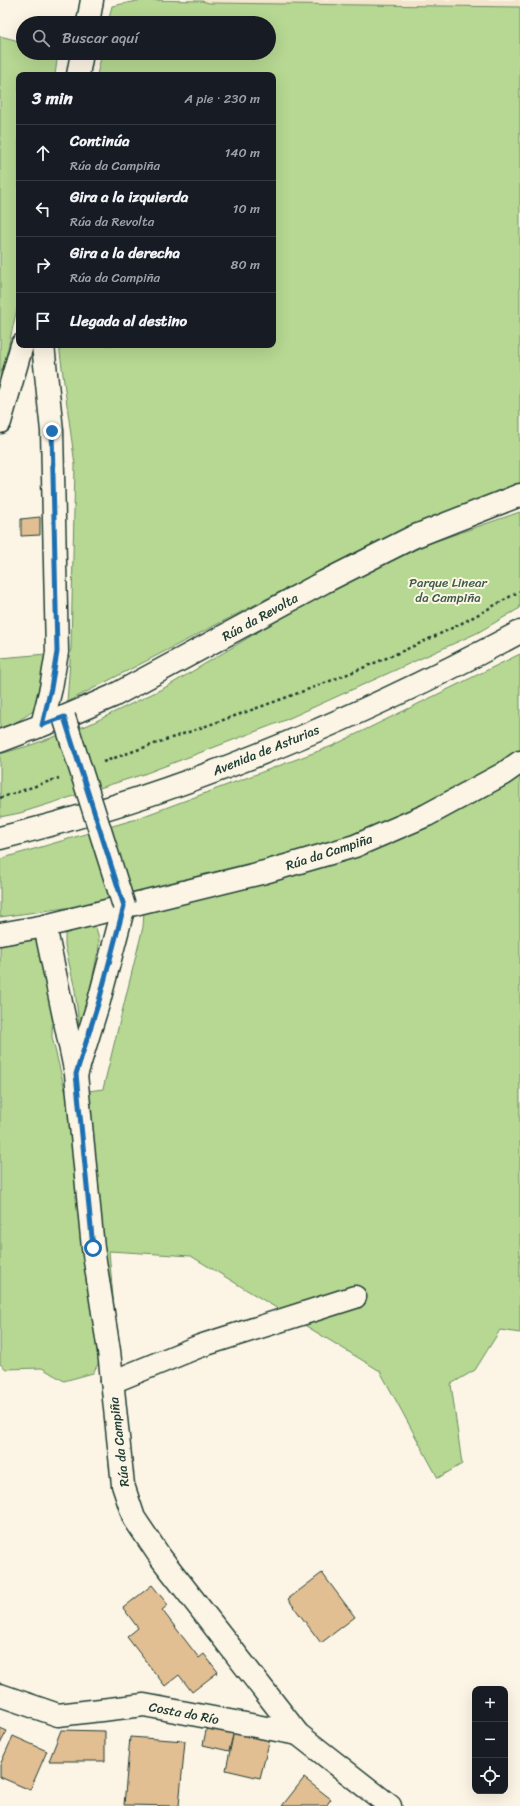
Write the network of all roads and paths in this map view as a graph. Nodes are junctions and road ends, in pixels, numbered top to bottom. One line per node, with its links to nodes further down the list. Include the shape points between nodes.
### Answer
1 (92, 0): 2 (street)
2 (89, 16)
3 (81, 60): 4 (street)
4 (79, 72)
5 (21, 348): 7 (street)
6 (43, 348): 12 (street, via 52,431 57,652)
7 (0, 422)
8 (520, 495): 11 (street, Rúa da Revolta, via 413,537 113,696)
9 (520, 591): 15 (path, via 473,617 385,659)
10 (520, 632): 18 (street, Avenida de Asturias, via 377,703 280,745 133,800)
11 (64, 717): 12 (street, Rúa da Revolta); 19 (street, bridge)
12 (42, 725): 13 (street, Rúa da Revolta)
13 (0, 740)
14 (520, 762): 19 (street, Rúa da Campiña, via 503,774 427,815 355,846 265,872)
15 (98, 764)
16 (61, 778): 17 (path)
17 (0, 798)
18 (0, 838)
19 (124, 906): 20 (street); 22 (street, Rúa da Campiña, via 99,1001)
20 (45, 926): 21 (street); 22 (street, Rúa da Campiña)
21 (0, 934)
22 (76, 1074): 24 (street, Rúa da Campiña, via 93,1248)
23 (355, 1297): 24 (street, via 200,1346)
24 (112, 1382): 26 (street, Rúa da Campiña, via 123,1485 134,1518 161,1558)
25 (0, 1695): 26 (street, Costa do Río, via 58,1715 144,1705)
26 (298, 1734): 27 (street, Rúa da Campiña)
27 (390, 1806)

